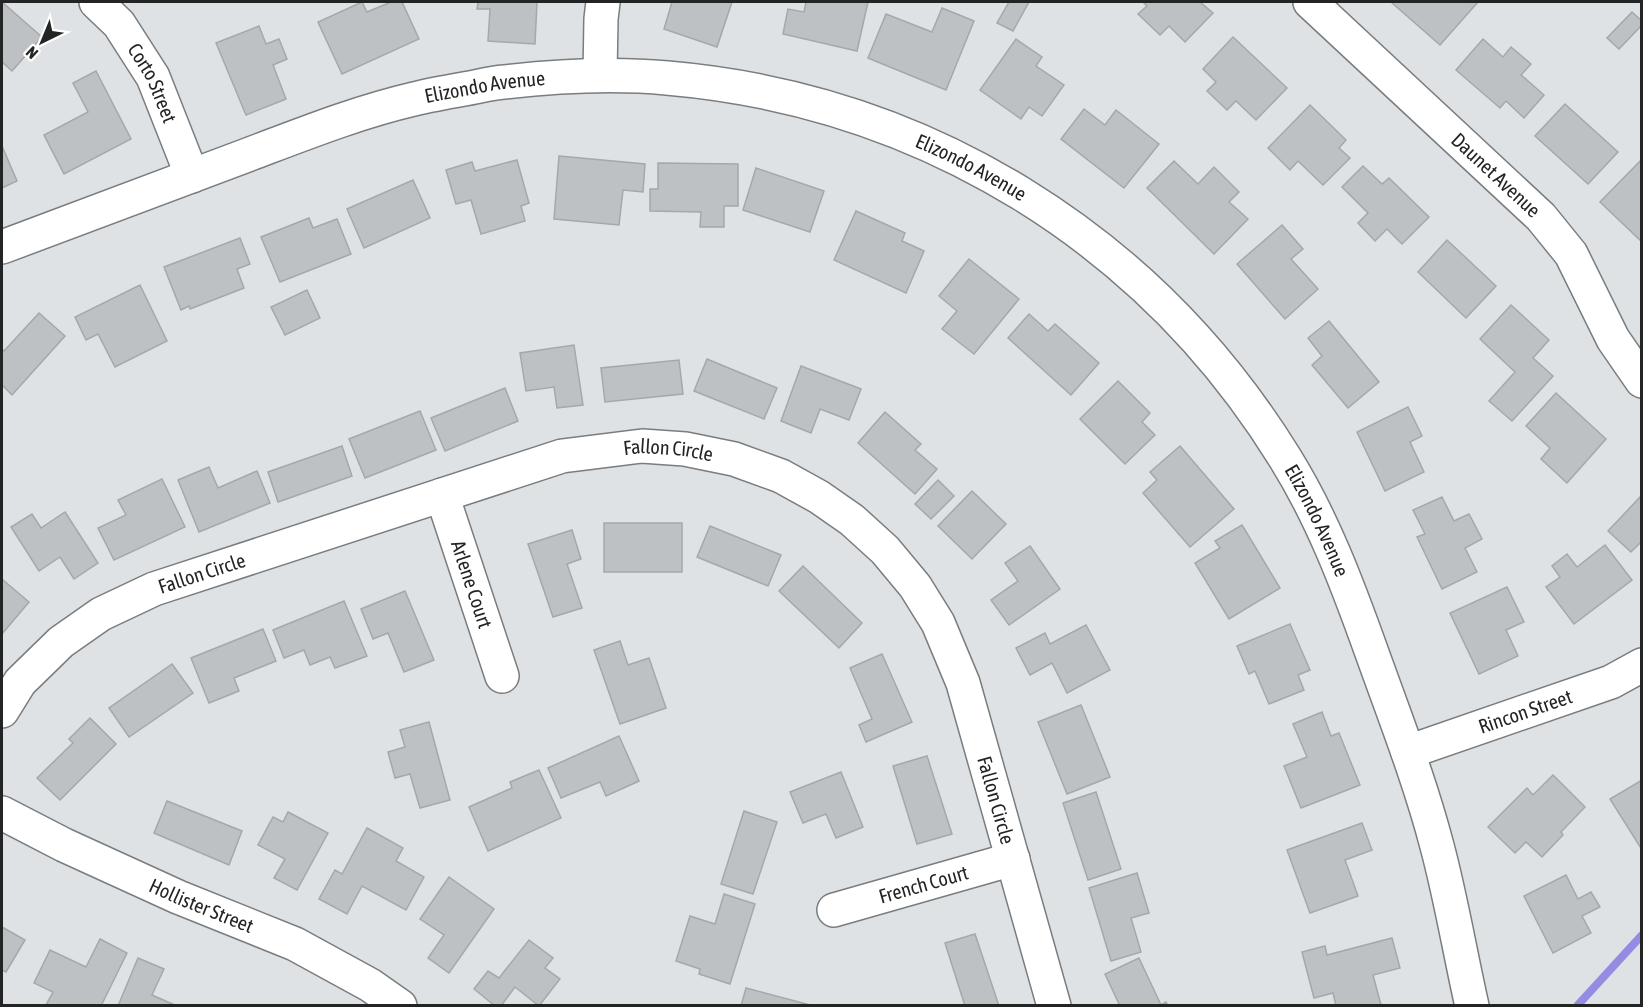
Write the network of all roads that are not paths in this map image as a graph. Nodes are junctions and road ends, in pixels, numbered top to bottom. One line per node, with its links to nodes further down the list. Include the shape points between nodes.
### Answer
1 (96, 2): 5 (street, Corto Street, via 119,24 153,77)
2 (603, 2): 4 (street)
3 (1310, 2): 7 (street, Daunet Avenue, via 1541,217 1571,254 1613,339)
4 (600, 75): 5 (street, Elizondo Avenue, via 500,82 411,99 336,122); 12 (street, Elizondo Avenue, via 664,77 733,86 807,101 874,122 1003,182 1113,258 1163,303 1208,352 1287,461 1343,574)
5 (192, 176): 6 (street, Elizondo Avenue)
6 (2, 247)
7 (1641, 381)
8 (442, 495): 10 (street, Arlene Court); 11 (street, Fallon Circle, via 154,589 101,614 61,642 20,682); 14 (street, Fallon Circle, via 562,456 642,446 686,449 734,459 781,476 819,497 885,550 915,586 938,623 963,683)
9 (1641, 665): 12 (street, Rincon Street, via 1611,682)
10 (502, 676)
11 (2, 711)
12 (1408, 752): 18 (street, Elizondo Avenue, via 1438,848)
13 (2, 813): 16 (street, Hollister Street, via 178,897 295,944)
14 (1013, 859): 15 (street, French Court); 17 (street, Fallon Circle)
15 (834, 910)
16 (400, 1005)
17 (1054, 1005)
18 (1472, 1005)

